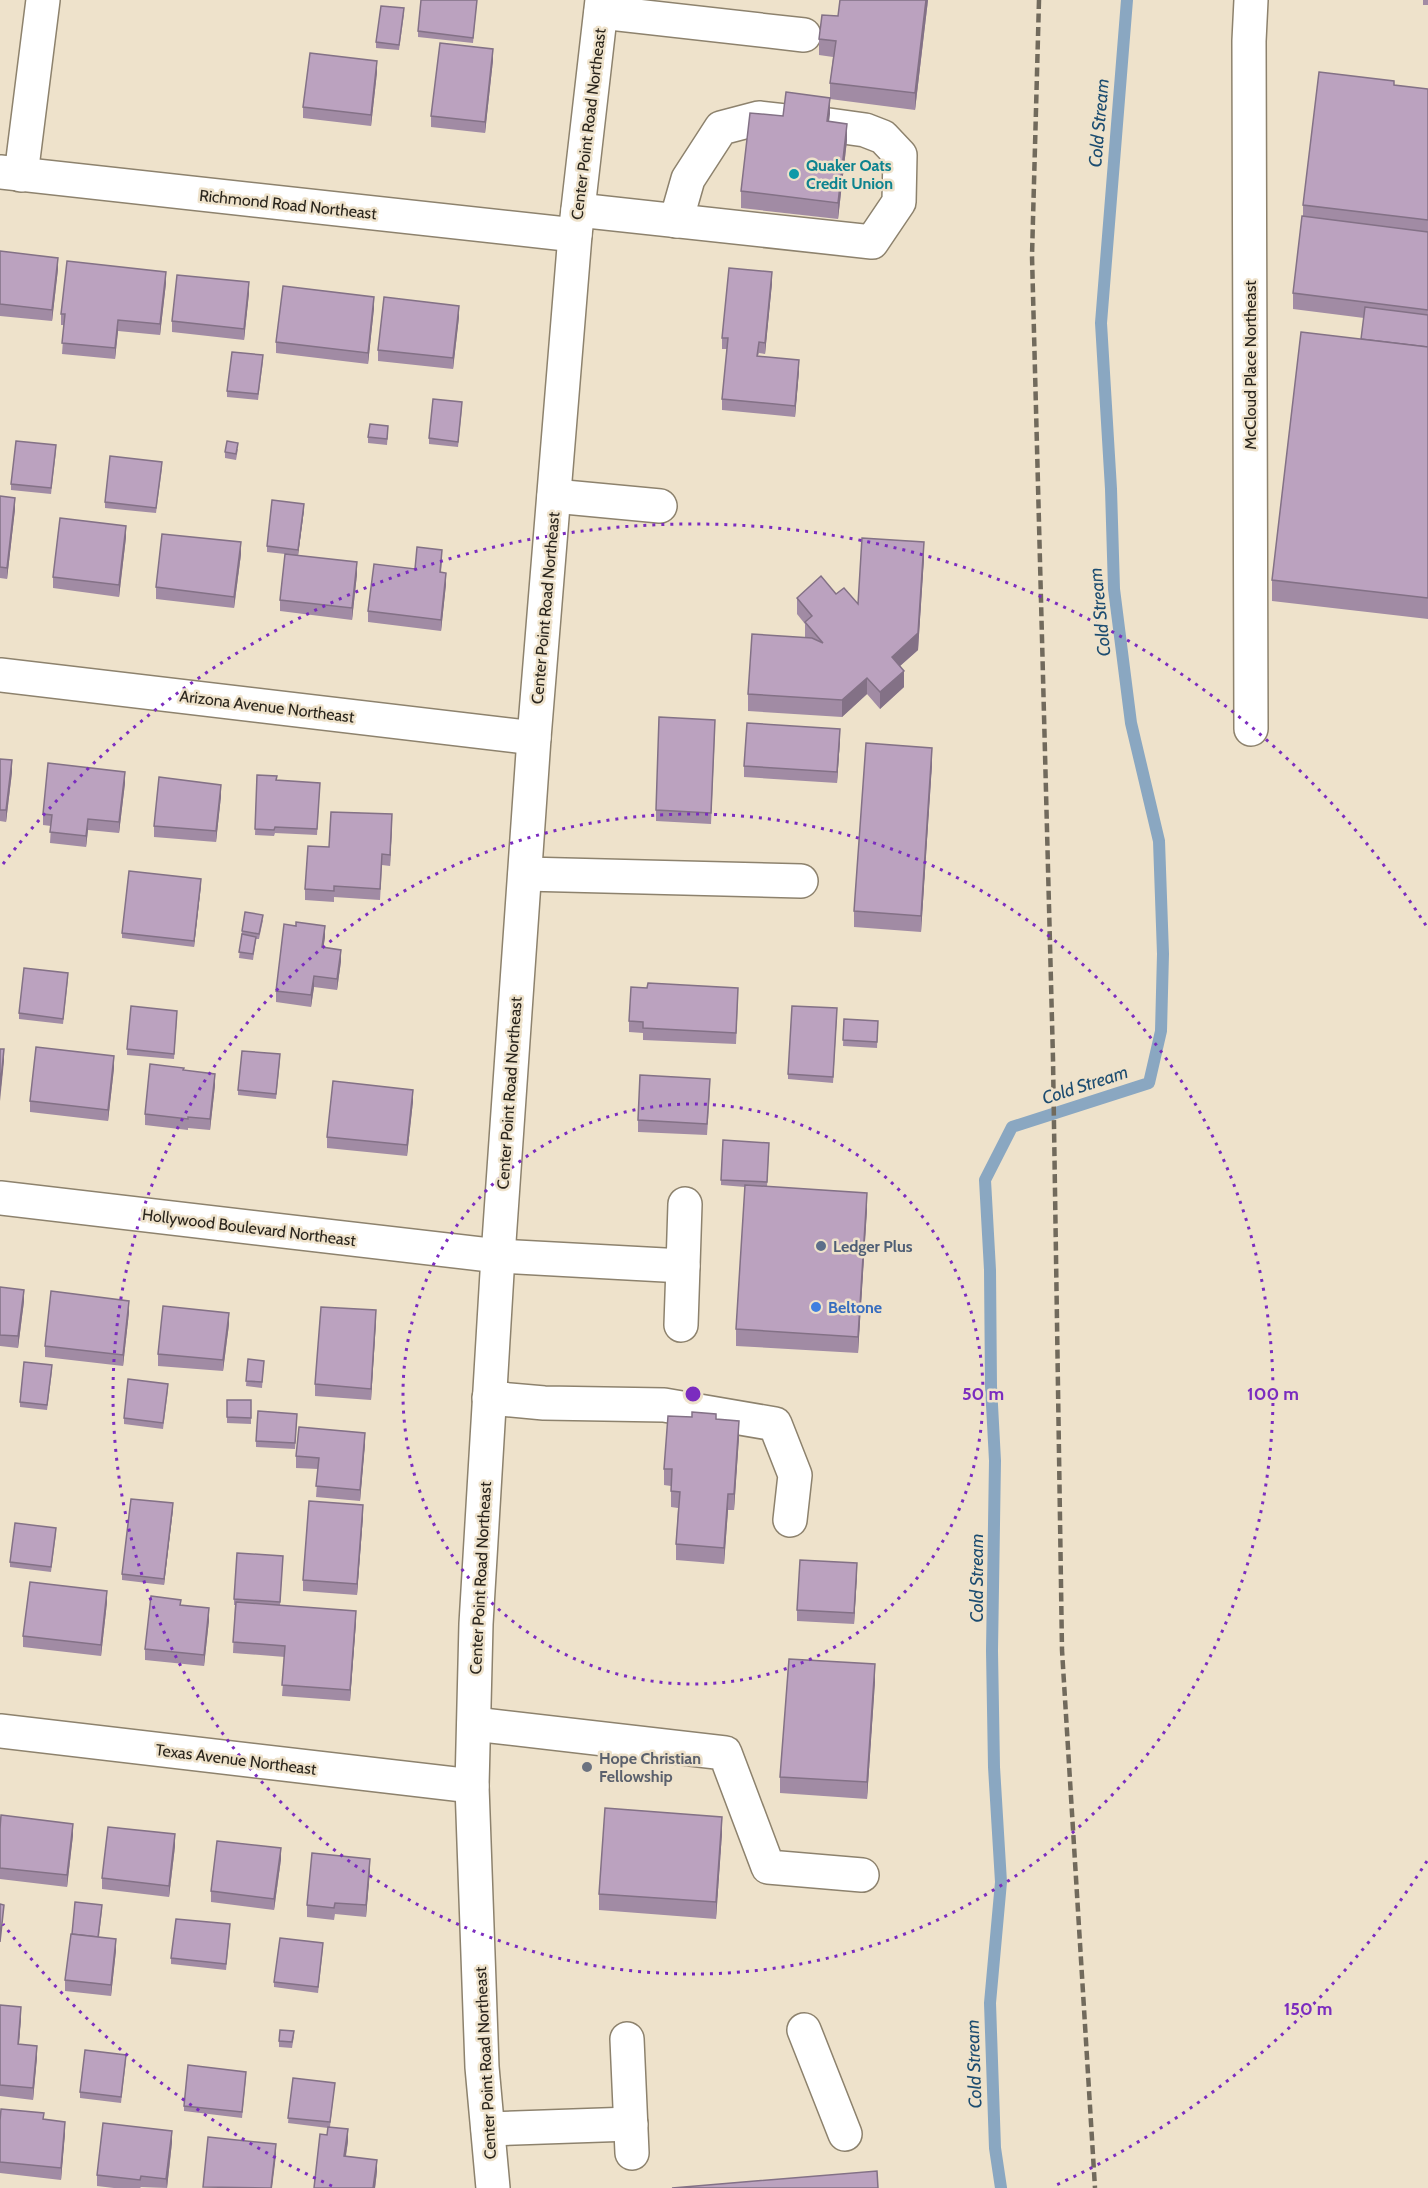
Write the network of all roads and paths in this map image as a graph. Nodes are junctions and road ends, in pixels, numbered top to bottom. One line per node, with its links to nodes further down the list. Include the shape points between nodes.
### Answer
1 (43, 0): 7 (street)
2 (1251, 0): 13 (street, McCloud Place Northeast)
3 (602, 6): 4 (street); 9 (street, Center Point Road Northeast)
4 (804, 35)
5 (785, 121): 8 (street, via 759,118 721,128 688,179)
6 (829, 125): 8 (street, Richmond Road Northeast, via 883,136 900,155 899,202 872,242)
7 (10, 174): 9 (street, Richmond Road Northeast)
8 (676, 221): 9 (street, Richmond Road Northeast)
9 (577, 223): 10 (street, Center Point Road Northeast)
10 (554, 496): 11 (street); 14 (street, Center Point Road Northeast)
11 (660, 506)
12 (0, 675): 14 (street, Arizona Avenue Northeast)
13 (1251, 729)
14 (534, 738): 15 (street, Center Point Road Northeast)
15 (525, 874): 16 (street); 19 (street, Center Point Road Northeast)
16 (801, 881)
17 (0, 1198): 19 (street, Hollywood Boulevard Northeast)
18 (685, 1203): 20 (street)
19 (498, 1256): 20 (street, Hollywood Boulevard Northeast); 22 (street, Center Point Road Northeast)
20 (683, 1266): 21 (street)
21 (681, 1325)
22 (489, 1398): 23 (street, via 664,1405 775,1424 795,1475); 24 (street, Center Point Road Northeast)
23 (790, 1520)
24 (474, 1724): 26 (street, Center Point Road Northeast); 27 (street, via 725,1753 768,1867)
25 (0, 1731): 26 (street, Texas Avenue Northeast)
26 (472, 1786): 30 (street, Center Point Road Northeast, via 482,2067)
27 (862, 1875)
28 (804, 2030): 31 (street)
29 (627, 2039): 30 (street, via 632,2139)
30 (488, 2129): 32 (street, Center Point Road Northeast)
31 (845, 2134)
32 (493, 2188)

